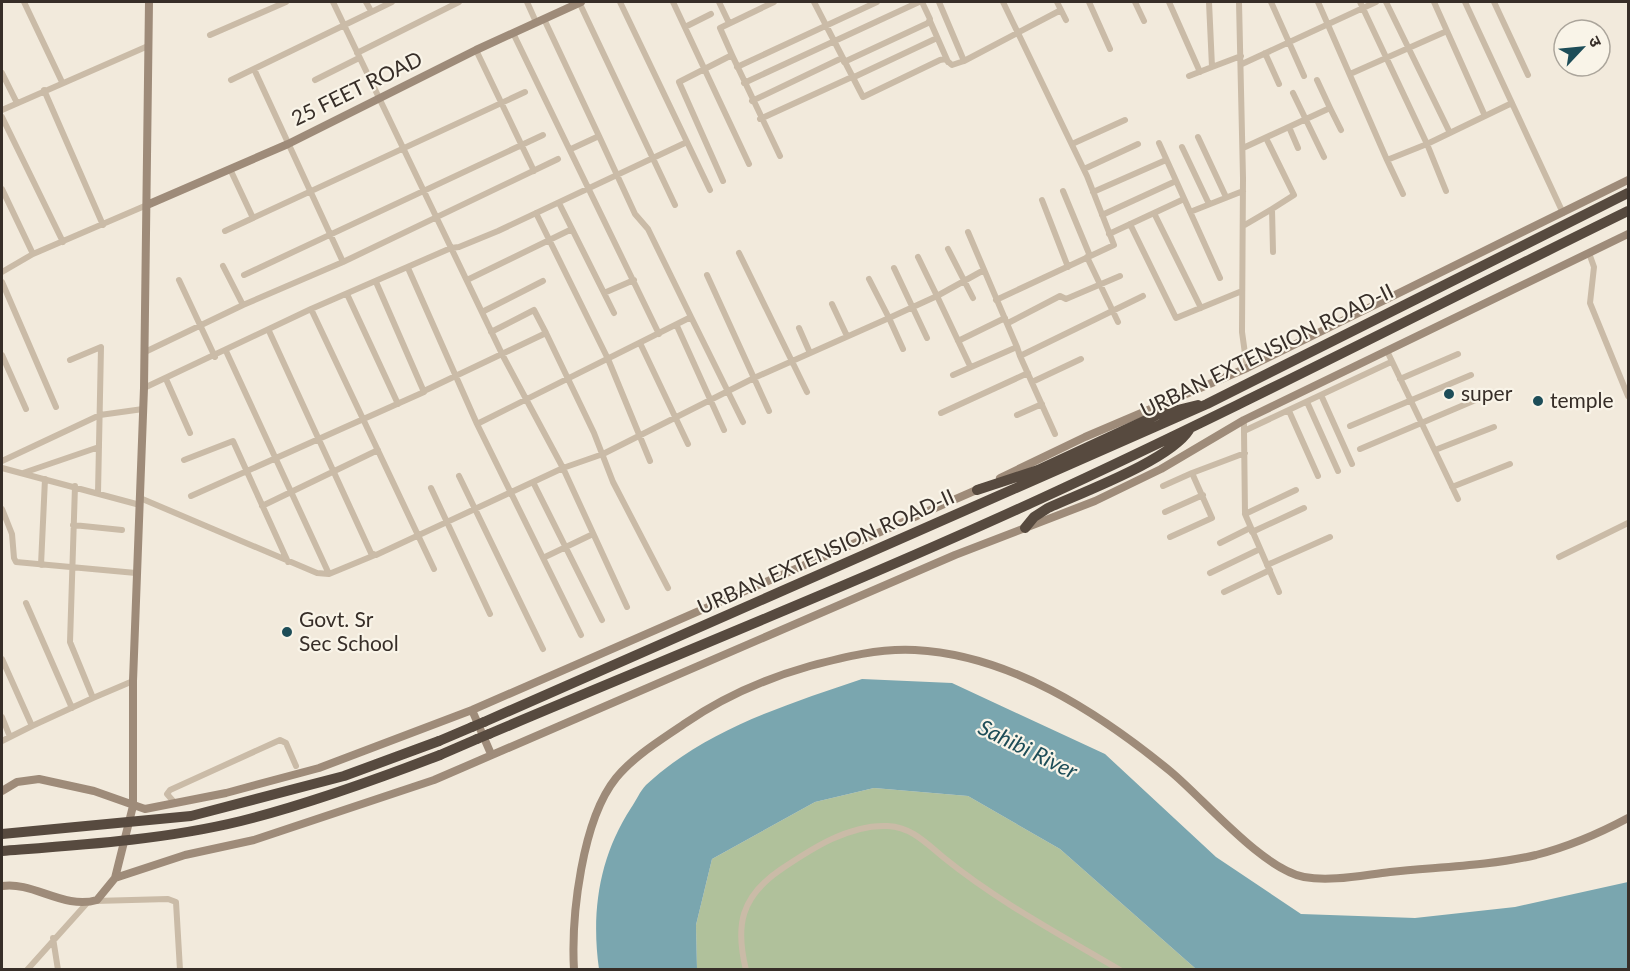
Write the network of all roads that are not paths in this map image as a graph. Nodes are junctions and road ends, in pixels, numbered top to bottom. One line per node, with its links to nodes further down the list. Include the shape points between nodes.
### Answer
1 (24, 2): 79 (street)
2 (149, 2): 52 (street)
3 (286, 2): 48 (street)
4 (333, 2): 42 (street)
5 (366, 2): 34 (street)
6 (392, 2): 34 (street)
7 (459, 2): 58 (street)
8 (527, 2): 36 (street)
9 (578, 2): 36 (street, 25 FEET ROAD); 119 (street)
10 (620, 2): 104 (street)
11 (673, 2): 43 (street)
12 (719, 2): 40 (street)
13 (774, 2): 40 (street)
14 (817, 2): 44 (street)
15 (877, 2): 44 (street)
16 (920, 2): 38 (street); 50 (street)
17 (939, 2): 62 (street)
18 (1003, 2): 46 (street)
19 (1058, 2): 33 (street)
20 (1089, 2): 54 (street)
21 (1135, 2): 39 (street)
22 (1169, 2): 69 (street)
23 (1209, 2): 66 (street)
24 (1239, 2): 59 (street)
25 (1271, 2): 51 (street)
26 (1318, 2): 41 (street)
27 (1376, 2): 32 (street)
28 (1386, 2): 53 (street)
29 (1434, 2): 45 (street)
30 (1465, 2): 89 (street)
31 (1494, 2): 72 (street)
32 (1361, 5): 41 (street); 60 (street)
33 (1061, 10): 37 (street); 46 (street)
34 (371, 11): 42 (street)
35 (711, 14): 43 (street)
36 (540, 20): 47 (street, 25 FEET ROAD); 101 (street)
37 (1066, 20)
38 (930, 21): 49 (street); 61 (street)
39 (1144, 21)
40 (729, 23): 57 (street, via 719,29)
41 (1328, 24): 51 (street); 71 (street)
42 (344, 25): 58 (street); 67 (street)
43 (685, 27): 68 (street)
44 (826, 27): 50 (street); 65 (street)
45 (1447, 31): 53 (street); 92 (street)
46 (1018, 32): 62 (street); 107 (street)
47 (513, 33): 55 (street, 25 FEET ROAD); 114 (street)
48 (210, 35)
49 (938, 38): 63 (street); 75 (street)
50 (834, 41): 61 (street); 80 (street)
51 (1288, 42): 56 (street); 74 (street)
52 (148, 46): 79 (street); 146 (street)
53 (1408, 47): 60 (street); 99 (street)
54 (1110, 49)
55 (476, 50): 85 (street, 25 FEET ROAD); 88 (street)
56 (1265, 53): 64 (street); 81 (street)
57 (732, 55): 65 (street); 68 (street)
58 (358, 56): 77 (street); 85 (street)
59 (1241, 56): 64 (street); 66 (street)
60 (1386, 57): 71 (street); 109 (street)
61 (843, 60): 75 (street); 86 (street)
62 (964, 61): 63 (street, via 952,65)
63 (948, 62): 75 (street, via 940,60 865,97)
64 (1242, 64): 112 (street)
65 (737, 67): 80 (street)
66 (1212, 67): 69 (street)
67 (254, 69): 76 (street); 106 (street)
68 (703, 69): 122 (street); 128 (street, via 679,84)
69 (1200, 72): 73 (street)
70 (2, 73): 87 (street)
71 (1350, 74): 121 (street)
72 (1528, 75)
73 (1189, 76)
74 (1304, 76)
75 (852, 77): 94 (street)
76 (231, 80)
77 (315, 80)
78 (1317, 80): 90 (street)
79 (63, 82): 82 (street)
80 (744, 83): 86 (street)
81 (1279, 84)
82 (45, 90): 87 (street); 158 (street)
83 (525, 92): 88 (street)
84 (1293, 93): 96 (street)
85 (378, 99): 106 (street, 25 FEET ROAD); 115 (street)
86 (752, 101): 94 (street)
87 (17, 103): 91 (street)
88 (501, 103): 110 (street); 115 (street)
89 (1512, 103): 92 (street); 153 (street)
90 (1330, 108): 96 (street); 98 (street)
91 (2, 110)
92 (1485, 116): 99 (street)
93 (2, 117): 167 (street)
94 (760, 119): 116 (street)
95 (1125, 120): 107 (street)
96 (1306, 120): 97 (street); 117 (street)
97 (1289, 127): 103 (street); 113 (street)
98 (1341, 130)
99 (1450, 133): 109 (street)
100 (543, 135): 110 (street)
101 (599, 135): 114 (street); 126 (street)
102 (1198, 137): 141 (street)
103 (1266, 138): 112 (street); 148 (street, via 1294,195)
104 (687, 142): 119 (street); 132 (street)
105 (1159, 143): 120 (street)
106 (288, 144): 124 (street, 25 FEET ROAD); 136 (street)
107 (1072, 144): 123 (street)
108 (1138, 144): 123 (street)
109 (1427, 144): 121 (street); 133 (street)
110 (522, 145): 125 (street); 138 (street)
111 (1182, 147): 145 (street)
112 (1243, 148): 135 (street)
113 (1298, 148)
114 (571, 149): 130 (street)
115 (403, 150): 136 (street); 138 (street)
116 (780, 156)
117 (1324, 157)
118 (558, 159): 125 (street)
119 (653, 159): 126 (street); 147 (street)
120 (1166, 159): 129 (street); 137 (street)
121 (1387, 160): 140 (street)
122 (750, 164)
123 (1084, 168): 137 (street)
124 (230, 169): 146 (street, 25 FEET ROAD); 155 (street)
125 (534, 171): 156 (street)
126 (618, 175): 130 (street); 211 (street)
127 (1629, 180): 153 (street)
128 (723, 181)
129 (1176, 182): 142 (street); 154 (street)
130 (590, 188): 144 (street); 190 (street)
131 (2, 189): 173 (street)
132 (710, 190)
133 (1446, 190)
134 (1063, 191): 174 (street)
135 (1243, 191): 141 (street); 159 (street)
136 (312, 192): 155 (street); 165 (street)
137 (1093, 192): 154 (street)
138 (424, 193): 156 (street); 165 (street)
139 (1629, 193): 266 (highway, URBAN EXTENSION ROAD-II)
140 (1403, 194)
141 (1226, 198): 145 (street)
142 (1184, 199): 150 (street); 152 (street)
143 (1042, 200): 178 (street)
144 (559, 203): 151 (street); 160 (street)
145 (1209, 204): 150 (street)
146 (147, 205): 158 (street); 230 (street)
147 (675, 205)
148 (1272, 209): 159 (street); 170 (street)
149 (1629, 211): 283 (highway, URBAN EXTENSION ROAD-II)
150 (1190, 212): 186 (street)
151 (536, 213): 166 (street); 168 (street)
152 (1154, 213): 157 (street); 207 (street)
153 (1563, 213): 243 (street)
154 (1102, 216): 163 (street)
155 (253, 218): 161 (street)
156 (436, 218): 168 (street); 176 (street)
157 (1130, 224): 163 (street); 207 (street, via 1176,318)
158 (104, 225): 167 (street)
159 (1243, 226): 196 (street)
160 (572, 229): 166 (street); 197 (street)
161 (225, 231)
162 (968, 232): 181 (street)
163 (1109, 234): 174 (street, via 1114,245)
164 (1629, 234): 172 (street)
165 (332, 235): 176 (street); 183 (street)
166 (548, 239): 189 (street); 238 (street)
167 (63, 242): 173 (street)
168 (451, 248): 179 (street); 189 (street)
169 (948, 249): 192 (street)
170 (1273, 252)
171 (739, 253): 240 (street)
172 (1589, 253): 229 (street); 258 (street, via 1594,267 1590,303)
173 (33, 254): 182 (street)
174 (1088, 256): 178 (street); 195 (street)
175 (918, 257): 199 (street)
176 (343, 262): 204 (street)
177 (223, 266): 204 (street)
178 (1068, 267): 202 (street)
179 (408, 268): 194 (street); 247 (street)
180 (894, 268): 205 (street)
181 (984, 270): 192 (street); 202 (street)
182 (2, 272)
183 (244, 275)
184 (707, 275): 249 (street)
185 (1120, 276): 195 (street)
186 (1220, 278)
187 (869, 279): 212 (street)
188 (179, 280): 215 (street)
189 (467, 280): 209 (street)
190 (634, 280): 197 (street); 221 (street)
191 (543, 281): 209 (street)
192 (965, 281): 199 (street); 201 (street)
193 (2, 282): 267 (street)
194 (376, 282): 198 (street); 254 (street)
195 (1100, 285): 208 (street); 213 (street, via 1066,299 1060,296)
196 (1242, 291): 207 (street); 243 (street)
197 (604, 293): 210 (street)
198 (347, 294): 206 (street); 264 (street)
199 (937, 296): 205 (street); 224 (street)
200 (1143, 297): 208 (street)
201 (973, 298)
202 (996, 300): 213 (street)
203 (831, 304): 222 (street)
204 (243, 305): 215 (street)
205 (913, 307): 212 (street); 223 (street)
206 (311, 309): 218 (street); 276 (street)
207 (1201, 309)
208 (1113, 311): 214 (street); 235 (street)
209 (482, 312): 219 (street)
210 (614, 313)
211 (691, 317): 216 (street); 255 (street)
212 (888, 318): 222 (street); 227 (street)
213 (1006, 320): 224 (street); 226 (street)
214 (1118, 322)
215 (200, 326): 230 (street); 236 (street)
216 (676, 326): 221 (street); 261 (street)
217 (799, 328): 231 (street)
218 (268, 331): 228 (street); 289 (street)
219 (491, 332): 220 (street, via 534,310); 234 (street)
220 (546, 333): 234 (street); 248 (street)
221 (659, 334): 225 (street)
222 (847, 336): 231 (street)
223 (927, 338)
224 (958, 341): 242 (street)
225 (640, 343): 238 (street); 275 (street)
226 (1017, 347): 235 (street); 242 (street)
227 (903, 349)
228 (226, 351): 236 (street); 297 (street)
229 (1387, 351): 241 (street); 277 (street)
230 (145, 352): 253 (street)
231 (810, 353): 240 (street)
232 (1458, 354): 251 (street)
233 (2, 355): 268 (street)
234 (503, 356): 247 (street); 259 (street)
235 (1020, 356): 244 (street)
236 (214, 357): 250 (street)
237 (1081, 358): 252 (street)
238 (608, 359): 248 (street); 287 (street)
239 (70, 360): 273 (street, via 101,347)
240 (792, 361): 249 (street); 256 (street)
241 (1392, 362): 251 (street); 257 (street)
242 (970, 366): 245 (street)
243 (1246, 368): 318 (street, via 1085,437)
244 (1028, 373): 252 (street); 272 (street)
245 (953, 375)
246 (1471, 375): 262 (street)
247 (457, 376): 254 (street); 279 (street)
248 (569, 376): 259 (street); 296 (street)
249 (754, 378): 255 (street); 270 (street)
250 (166, 379): 253 (street); 286 (street)
251 (1400, 379): 262 (street)
252 (1032, 382): 265 (street)
253 (144, 388): 269 (street)
254 (424, 391): 264 (street)
255 (728, 391): 261 (street); 278 (street)
256 (807, 392)
257 (1321, 395): 263 (street); 301 (street)
258 (1629, 396)
259 (525, 399): 279 (street); 304 (street)
260 (1478, 399): 280 (street)
261 (710, 400): 275 (street); 284 (street)
262 (1410, 400): 280 (street); 281 (street)
263 (1307, 402): 271 (street); 307 (street)
264 (398, 404): 276 (street)
265 (1042, 404): 274 (street); 288 (street)
266 (1207, 404): 318 (highway, via 1183,406 1157,415 1038,470); 381 (highway, URBAN EXTENSION ROAD-II, bridge, via 484,722 344,777 191,816)
267 (56, 407)
268 (26, 409)
269 (143, 409): 273 (street); 326 (street)
270 (769, 411)
271 (1289, 411): 285 (street); 311 (street)
272 (941, 413)
273 (100, 415): 291 (street); 299 (street)
274 (1017, 415)
275 (675, 417): 287 (street); 290 (street)
276 (364, 419): 289 (street); 293 (street)
277 (1244, 420): 285 (street); 336 (street, via 1152,473 1095,501)
278 (743, 422)
279 (477, 424): 320 (street)
280 (1422, 424): 292 (street); 294 (street)
281 (1350, 426)
282 (1494, 427): 294 (street)
283 (1191, 428): 336 (highway, via 1184,438 1156,458 1048,508); 382 (highway, URBAN EXTENSION ROAD-II, bridge, via 723,637 353,788 240,821 101,843)
284 (724, 430)
285 (1244, 431): 295 (street)
286 (190, 433)
287 (639, 434): 296 (street); 300 (street)
288 (1055, 434)
289 (320, 438): 297 (street); 306 (street)
290 (688, 444)
291 (99, 447): 309 (street); 321 (street)
292 (1360, 449)
293 (378, 450): 306 (street); 340 (street)
294 (1435, 450): 316 (street)
295 (1245, 453): 308 (street); 332 (street)
296 (603, 454): 304 (street); 357 (street, via 639,537)
297 (275, 459): 305 (street); 322 (street)
298 (184, 460): 305 (street, via 232,440)
299 (2, 461)
300 (650, 461)
301 (1352, 464)
302 (1510, 464): 316 (street)
303 (2, 468): 309 (street)
304 (563, 468): 313 (street); 339 (street)
305 (246, 471): 324 (street); 327 (street)
306 (334, 471): 322 (street); 346 (street)
307 (1338, 471)
308 (1192, 473): 315 (street); 323 (street)
309 (22, 474): 312 (street)
310 (459, 476): 328 (street)
311 (1318, 476)
312 (45, 479): 314 (street); 350 (street)
313 (533, 482): 320 (street); 344 (street)
314 (75, 486): 321 (street); 335 (street)
315 (1163, 486)
316 (1452, 487): 325 (street)
317 (431, 488): 333 (street)
318 (977, 490): 370 (street)
319 (1296, 490): 332 (street)
320 (513, 491): 328 (street); 347 (street)
321 (98, 492): 326 (street)
322 (290, 492): 327 (street); 356 (street)
323 (1203, 495): 331 (street); 341 (street, via 1211,520)
324 (190, 496)
325 (1458, 499)
326 (140, 502): 349 (street); 354 (street)
327 (262, 506): 349 (street)
328 (475, 508): 333 (street); 365 (street)
329 (1304, 508): 338 (street)
330 (2, 509): 350 (street, via 12,534 15,561)
331 (1165, 512)
332 (1245, 514): 338 (street)
333 (445, 522): 340 (street); 362 (street)
334 (1629, 523): 348 (street)
335 (74, 525): 337 (street); 352 (street)
336 (1025, 528): 375 (street)
337 (122, 530)
338 (1251, 530): 343 (street); 345 (street)
339 (593, 534): 344 (street); 361 (street)
340 (417, 535): 346 (street); 353 (street)
341 (1170, 537)
342 (1329, 537): 351 (street)
343 (1220, 543)
344 (566, 548): 347 (street); 363 (street)
345 (1260, 549): 351 (street); 355 (street)
346 (375, 555): 356 (street)
347 (545, 557): 364 (street)
348 (1559, 557)
349 (288, 562): 356 (street)
350 (41, 565): 352 (street)
351 (1268, 567): 358 (street); 359 (street)
352 (72, 568): 354 (street); 368 (street, via 71,648)
353 (434, 569)
354 (136, 573): 367 (street)
355 (1210, 573)
356 (329, 574)
357 (668, 588)
358 (1224, 592)
359 (1279, 592)
360 (26, 603): 369 (street)
361 (627, 607)
362 (490, 614)
363 (602, 620)
364 (581, 635)
365 (543, 650)
366 (2, 659): 372 (street)
367 (133, 681): 368 (street); 379 (street)
368 (93, 698): 369 (street)
369 (72, 708): 372 (street)
370 (472, 710): 375 (street); 378 (street, via 320,768 226,793)
371 (2, 717): 373 (street)
372 (32, 726): 373 (street)
373 (10, 737): 374 (street)
374 (2, 741)
375 (491, 754): 383 (street, via 434,780 254,840 185,855)
376 (296, 766): 378 (street, via 286,743 280,740 170,790 167,794)
377 (2, 791): 379 (street, via 16,782 39,779 94,791)
378 (174, 802): 379 (street, via 145,809)
379 (133, 806): 383 (street)
380 (1629, 818): 390 (street, via 1537,854 1373,874 1300,877 1246,842 1171,772 1071,700 1031,681 956,655 879,651 802,668 752,685 690,720 628,766 602,799 592,826 574,912)
381 (2, 834)
382 (2, 851)
383 (115, 878): 385 (street, via 102,896)
384 (2, 886): 385 (street, via 71,901)
385 (91, 901): 386 (street); 389 (street, via 176,902)
386 (53, 938): 387 (street); 388 (street)
387 (27, 969)
388 (58, 969)
389 (180, 969)
390 (574, 969)
391 (746, 969): 392 (street, via 741,924 756,890 781,869 826,842 851,831 888,826 915,834 999,899)
392 (1120, 969)

